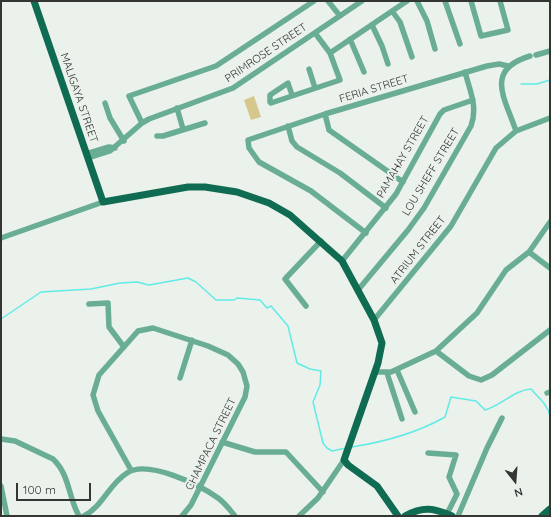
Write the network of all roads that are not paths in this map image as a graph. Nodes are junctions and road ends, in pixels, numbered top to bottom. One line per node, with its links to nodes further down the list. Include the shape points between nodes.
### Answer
1 (34, 1): 39 (main road, MALIGAYA STREET)
2 (314, 1): 32 (street, via 216,66 129,96)
3 (328, 1): 11 (street)
4 (362, 1): 11 (street, PRIMROSE STREET)
5 (407, 1): 10 (street)
6 (417, 1): 16 (street)
7 (445, 1): 15 (street)
8 (471, 1): 9 (street, via 482,36 508,30)
9 (500, 1)
10 (392, 11): 12 (street); 19 (street, via 406,37)
11 (340, 16): 13 (street, PRIMROSE STREET)
12 (372, 25): 14 (street); 20 (street)
13 (315, 32): 18 (street); 29 (street, PRIMROSE STREET, via 233,88)
14 (350, 39): 18 (street); 23 (street)
15 (460, 44)
16 (436, 49)
17 (550, 51): 21 (street, via 516,61)
18 (330, 53): 25 (street, via 340,80)
19 (412, 57)
20 (388, 64)
21 (508, 66): 24 (street, FERIA STREET, via 493,64); 36 (street, via 502,75 501,84)
22 (308, 68): 25 (street)
23 (364, 72)
24 (465, 72): 27 (street, LOU SHEFF STREET); 30 (street, FERIA STREET)
25 (315, 88): 26 (street)
26 (292, 95)
27 (473, 100): 40 (street, PAMAHAY STREET, via 444,110 440,114); 50 (street, LOU SHEFF STREET, via 475,116 424,208)
28 (105, 103): 38 (street, via 110,118)
29 (177, 108): 32 (street, PRIMROSE STREET); 35 (street)
30 (325, 114): 34 (street, FERIA STREET); 40 (street, via 330,130)
31 (550, 118): 36 (street, ATRIUM STREET)
32 (142, 123): 38 (street, PRIMROSE STREET)
33 (205, 123): 35 (street)
34 (288, 126): 42 (street, via 292,142 297,147 340,173); 44 (street, FERIA STREET, via 248,140 249,148 259,162 311,190)
35 (183, 129): 37 (street)
36 (516, 131): 53 (street, ATRIUM STREET, via 496,148 451,226)
37 (157, 136)
38 (124, 141): 39 (street, PRIMROSE STREET, via 115,148 109,147)
39 (87, 156): 41 (main road, MALIGAYA STREET)
40 (404, 182): 42 (street, PAMAHAY STREET)
41 (103, 202): 45 (street); 46 (main road, via 173,188 200,187 225,190 253,197 277,207)
42 (386, 208): 44 (street, PAMAHAY STREET)
43 (550, 222): 47 (street)
44 (366, 233): 48 (street, PAMAHAY STREET)
45 (1, 238)
46 (321, 241): 48 (main road); 52 (street, via 285,279)
47 (529, 252): 49 (street); 57 (street, via 506,270 477,313)
48 (344, 260): 50 (main road)
49 (550, 268)
50 (358, 290): 53 (main road)
51 (89, 304): 56 (street, via 108,303 109,327)
52 (306, 306)
53 (374, 320): 59 (main road, via 382,343)
54 (550, 330): 57 (street, via 492,375 481,380 469,376)
55 (192, 340): 56 (street, CHAMPACA STREET, via 146,328 138,331); 61 (street); 66 (street, CHAMPACA STREET, via 228,355 238,364 246,380 245,397)
56 (124, 347): 69 (street, via 99,375 93,395 98,411)
57 (436, 351): 58 (street)
58 (397, 370): 60 (street); 62 (street)
59 (375, 372): 60 (street); 68 (main road)
60 (387, 373): 64 (street)
61 (180, 378)
62 (415, 412)
63 (502, 418): 83 (street)
64 (402, 419)
65 (1, 439): 76 (street, via 15,441 58,463)
66 (222, 442): 71 (street, CHAMPACA STREET); 72 (street, via 256,452 286,452)
67 (428, 453): 74 (street, via 456,455 449,477 457,494)
68 (344, 460): 72 (street); 81 (main road, via 377,486)
69 (131, 470): 71 (street, via 148,469 165,473); 77 (street)
70 (1, 486): 75 (street)
71 (200, 488): 78 (street, CHAMPACA STREET); 79 (street, via 218,498)
72 (322, 492): 80 (street)
73 (550, 509): 84 (main road)
74 (450, 515): 82 (main road, via 427,508)
75 (8, 516)
76 (79, 516)
77 (84, 516)
78 (182, 516)
79 (235, 516)
80 (299, 516)
81 (398, 516)
82 (405, 516)
83 (458, 516)
84 (542, 516)

